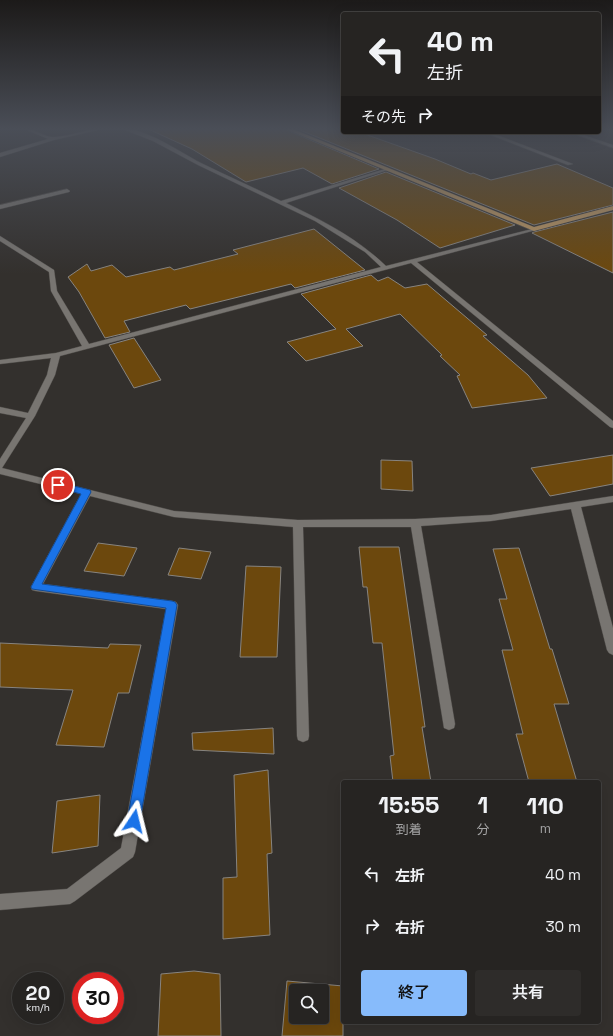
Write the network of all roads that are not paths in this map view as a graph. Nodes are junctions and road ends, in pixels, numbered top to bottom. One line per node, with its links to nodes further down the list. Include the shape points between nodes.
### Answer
1 (225, 176): 5 (street)
2 (363, 176): 5 (street)
3 (404, 176): 8 (main road)
4 (67, 191): 6 (street)
5 (280, 203): 11 (street, via 346,237 367,251)
6 (0, 207)
7 (613, 208): 8 (main road)
8 (534, 229): 10 (street)
9 (0, 238): 12 (street, via 52,271 54,291)
10 (413, 262): 11 (street); 17 (street)
11 (386, 269): 12 (street)
12 (87, 347): 13 (street)
13 (56, 355): 14 (street); 16 (street, via 51,376)
14 (0, 362)
15 (0, 410): 16 (street)
16 (31, 416): 18 (street)
17 (613, 425)
18 (0, 466)
19 (0, 471): 20 (street)
20 (87, 492): 24 (street, via 174,514); 28 (street, via 36,587 172,605 128,852 70,896)
21 (613, 499): 22 (street)
22 (574, 505): 23 (street, via 491,518); 25 (street)
23 (415, 523): 24 (street); 26 (street)
24 (298, 524): 27 (street)
25 (613, 650)
26 (448, 724)
27 (303, 736)
28 (0, 902)

